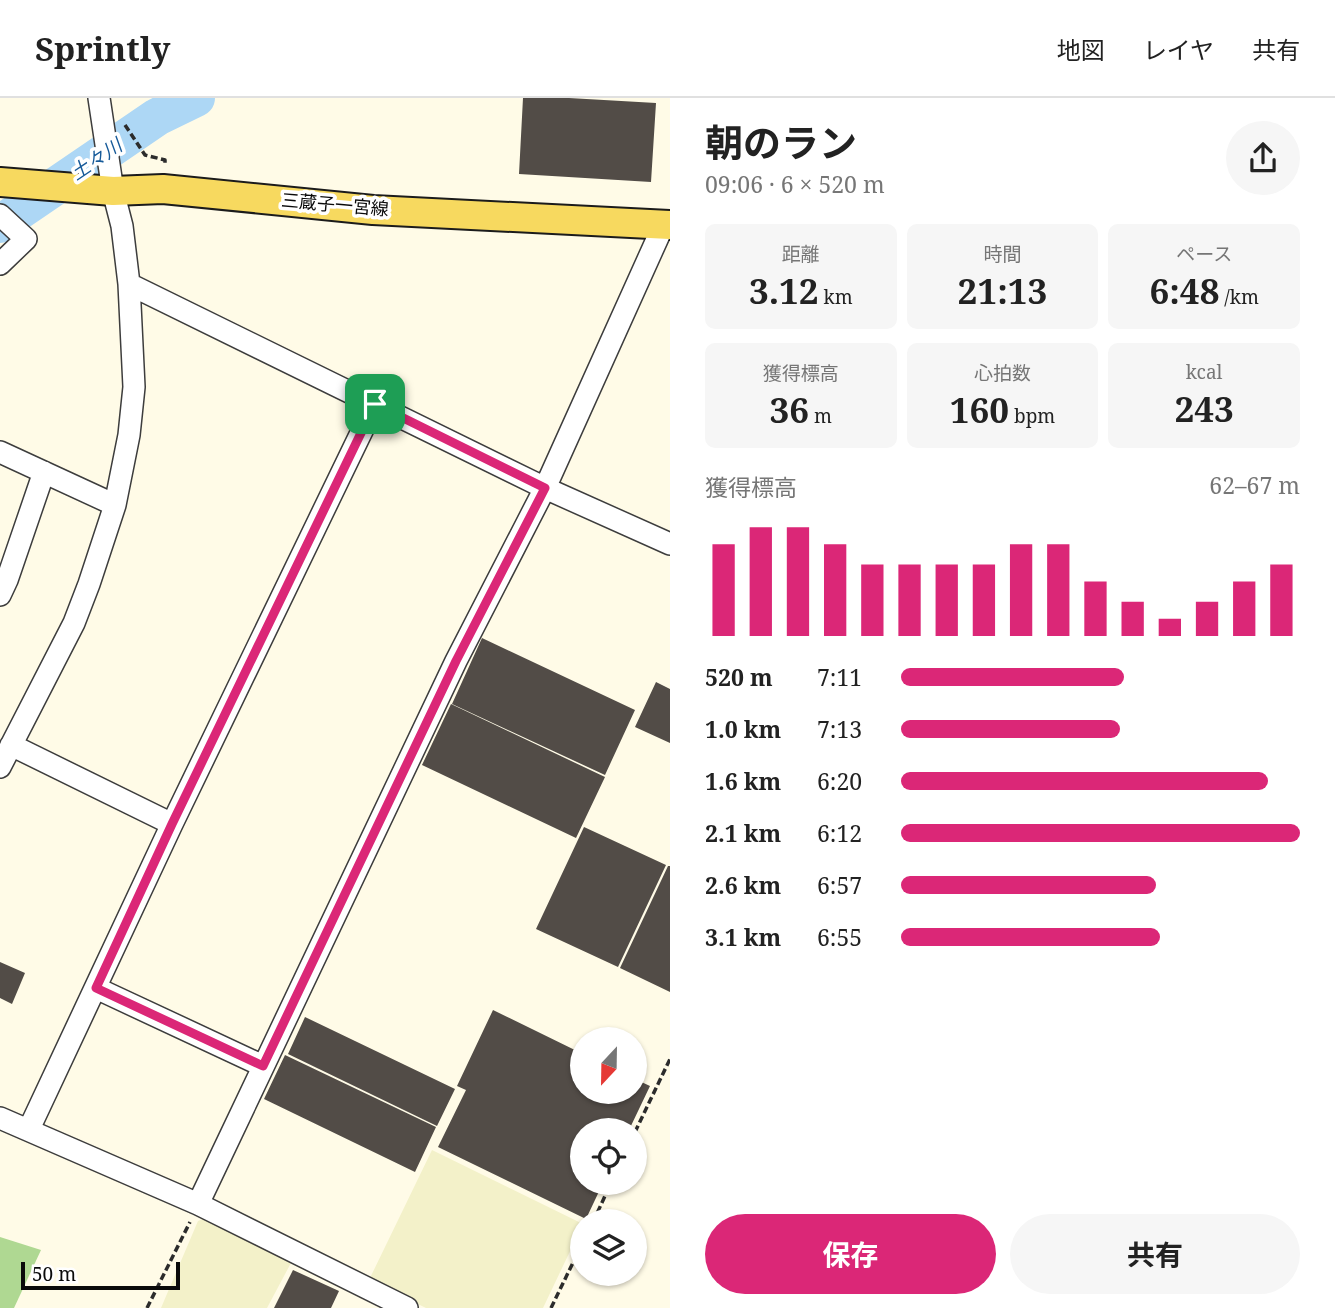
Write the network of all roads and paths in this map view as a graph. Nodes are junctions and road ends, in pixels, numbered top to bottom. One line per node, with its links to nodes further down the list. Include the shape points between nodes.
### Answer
1 (99, 98): 2 (street)
2 (112, 122): 4 (street); 5 (path, via 145,155 165,160)
3 (7, 182): 4 (main road, 三蔵子一宮線)
4 (108, 188): 5 (main road, 三蔵子一宮線); 9 (street, via 122,226)
5 (163, 189): 7 (main road, 三蔵子一宮線, via 373,210)
6 (0, 215): 8 (street, via 26,240)
7 (667, 225): 13 (street)
8 (0, 264)
9 (129, 284): 10 (street); 14 (street, via 134,387)
10 (375, 404): 13 (street); 19 (street)
11 (0, 452): 12 (street)
12 (44, 472): 14 (street); 16 (street)
13 (545, 488): 15 (street); 22 (street, via 456,661)
14 (115, 505): 17 (street, via 74,624)
15 (670, 544)
16 (3, 584)
17 (11, 745): 18 (street); 19 (street)
18 (0, 766)
19 (172, 824): 20 (street)
20 (96, 988): 22 (street); 25 (street)
21 (670, 1059): 24 (path)
22 (263, 1066): 26 (street)
23 (0, 1118): 25 (street)
24 (642, 1118)
25 (29, 1129): 26 (street)
26 (198, 1204): 28 (path); 29 (street)
27 (570, 1269): 30 (path)
28 (147, 1308)
29 (407, 1308)
30 (551, 1308)

